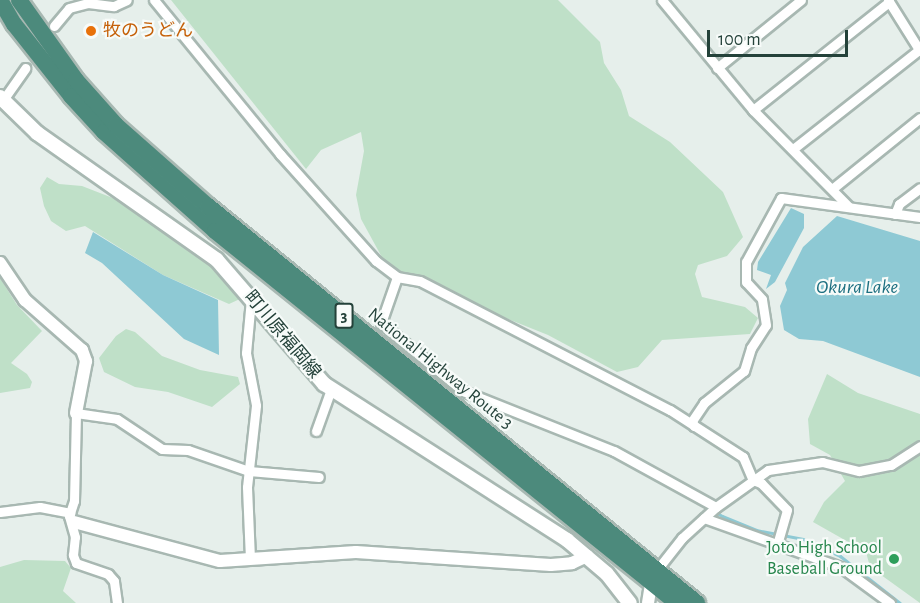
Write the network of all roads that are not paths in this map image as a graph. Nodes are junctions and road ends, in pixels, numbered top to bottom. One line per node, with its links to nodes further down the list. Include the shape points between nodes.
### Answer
1 (0, 0): 39 (highway, National Highway Route 3 / 3, via 14,24 104,132 206,223)
2 (19, 0): 39 (highway, National Highway Route 3 / 3, via 76,80 116,124 208,206)
3 (127, 0): 8 (street, via 114,6 88,3 69,8)
4 (154, 0): 22 (street, via 357,243)
5 (801, 0): 11 (street)
6 (665, 1): 11 (street)
7 (889, 1): 9 (street); 13 (street)
8 (54, 27)
9 (920, 51): 15 (street)
10 (25, 68): 12 (street)
11 (717, 68): 13 (street)
12 (1, 100): 23 (main road, 町川原福岡線, via 44,138 192,240 217,260)
13 (753, 110): 15 (street)
14 (920, 118): 17 (street)
15 (793, 149): 17 (street)
16 (920, 188): 19 (street, via 899,204)
17 (832, 189): 18 (street)
18 (849, 207): 19 (street); 26 (street, via 781,198 745,268 746,282 762,299 766,325 751,348 744,371 704,403 692,421)
19 (895, 213): 20 (street)
20 (920, 217)
21 (0, 263): 25 (street, via 24,300 81,350 86,361)
22 (397, 277): 26 (street, via 420,280); 32 (street, via 381,323 463,391 614,451)
23 (251, 298): 24 (main road, 町川原福岡線, via 311,371); 29 (street, via 246,353 256,405)
24 (331, 389): 27 (street); 37 (main road, 町川原福岡線)
25 (76, 413): 29 (street, via 117,419 162,449 188,450); 34 (street)
26 (693, 426): 31 (street, via 743,458)
27 (316, 431)
28 (920, 446): 31 (street, via 891,465 859,471 822,462 785,465)
29 (249, 471): 30 (street); 38 (street)
30 (319, 477)
31 (753, 480): 32 (street); 36 (street, via 761,483 787,510)
32 (716, 507): 35 (street)
33 (0, 512): 34 (street, via 40,507)
34 (72, 518): 38 (street, via 220,561); 40 (street, via 76,563 108,574 118,592)
35 (704, 518): 36 (street); 39 (street)
36 (777, 546): 45 (street, via 841,567)
37 (587, 556): 38 (street, via 572,563 551,565 356,552); 41 (main road, 町川原福岡線)
38 (250, 559)
39 (653, 576): 42 (street); 43 (highway, National Highway Route 3 / 3); 44 (highway, National Highway Route 3 / 3)
40 (117, 603)
41 (630, 603)
42 (648, 603)
43 (677, 603)
44 (698, 603)
45 (890, 603)

